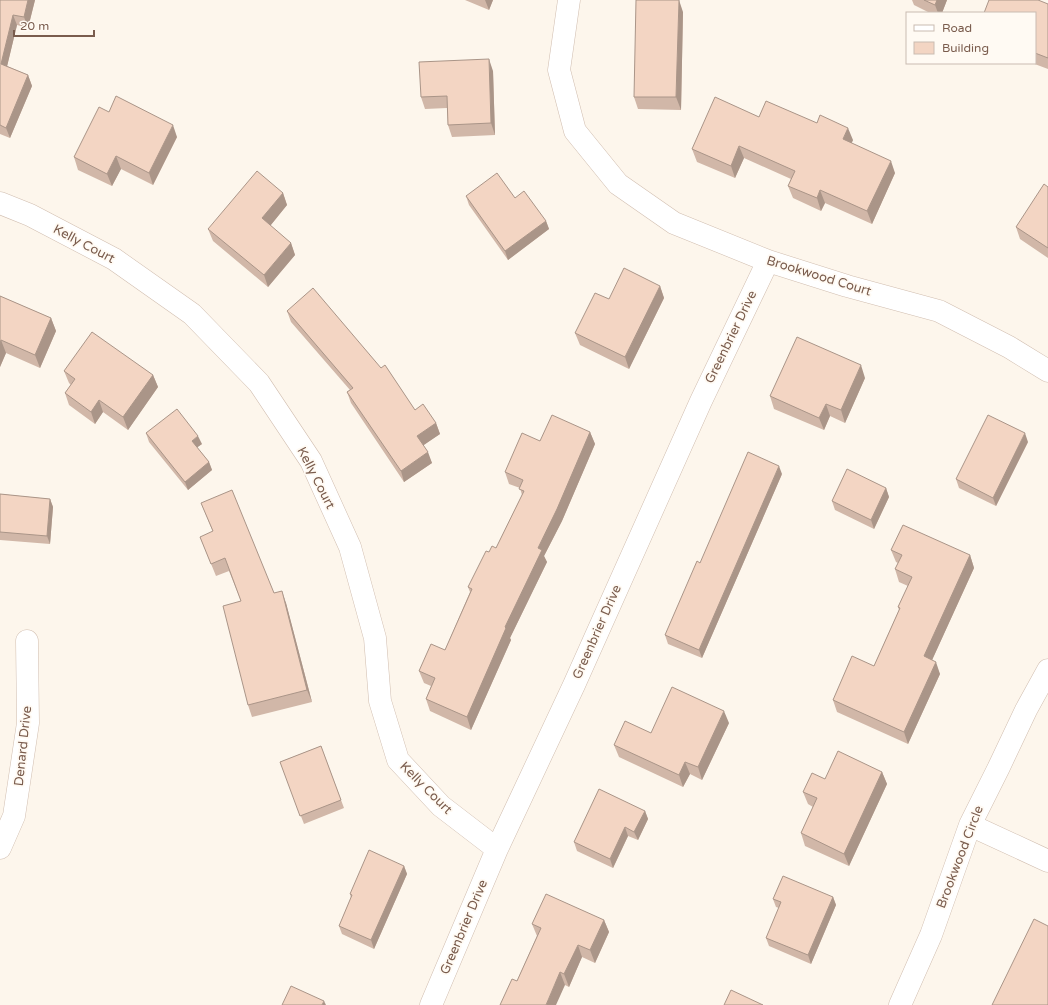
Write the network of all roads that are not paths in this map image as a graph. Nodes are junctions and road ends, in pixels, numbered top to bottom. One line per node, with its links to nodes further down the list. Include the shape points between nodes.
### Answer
1 (569, 0): 3 (street, Brookwood Court, via 559,70 576,131 618,184 674,223)
2 (0, 204): 9 (street, Kelly Court, via 30,215 120,264 192,314 259,383 311,461 350,547 375,638 380,701 398,760 441,806)
3 (768, 261): 4 (street, Brookwood Court, via 939,311 1009,347); 9 (street, Greenbrier Drive, via 700,401 574,685)
4 (1048, 371)
5 (27, 642): 8 (street, Denard Drive, via 28,723 14,816)
6 (1048, 670): 7 (street, Brookwood Circle)
7 (970, 825): 10 (street); 12 (street, Brookwood Circle, via 931,935)
8 (0, 848)
9 (497, 849): 11 (street, Greenbrier Drive)
10 (1048, 861)
11 (431, 1005)
12 (900, 1005)

